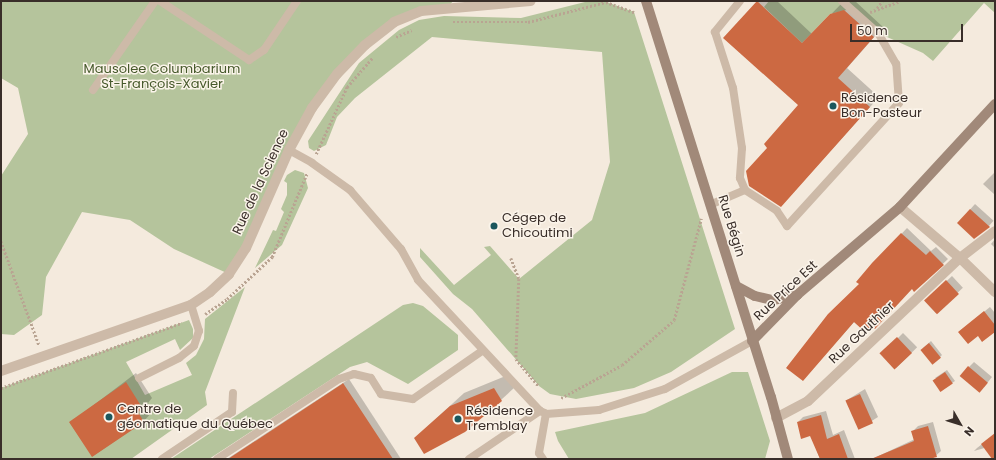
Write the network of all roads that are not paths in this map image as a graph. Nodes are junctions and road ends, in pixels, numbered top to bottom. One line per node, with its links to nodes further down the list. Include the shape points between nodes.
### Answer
1 (155, 1): 8 (lane)
2 (160, 1): 3 (lane, via 249,60 264,50)
3 (297, 1)
4 (531, 1): 10 (street, Rue de la Science, via 428,10 394,22 365,45 337,74 312,108)
5 (646, 1): 12 (street, Rue Bégin)
6 (740, 1): 11 (lane, via 715,32 733,88 742,148 740,178)
7 (842, 1): 11 (lane, via 878,33 896,64 899,103 787,226 777,212)
8 (93, 90)
9 (995, 104): 13 (street, Rue Price Est)
10 (289, 150): 19 (street, Rue de la Science, via 264,210 233,267 210,292); 21 (lane, via 312,162 350,190 401,249 418,280)
11 (745, 190): 12 (lane)
12 (712, 204): 16 (street, Rue Bégin)
13 (900, 206): 15 (street); 18 (street, Rue Price Est)
14 (995, 231): 15 (street, Rue Gauthier)
15 (960, 258): 17 (street); 26 (street, Rue Gauthier, via 808,401)
16 (736, 286): 18 (street, via 755,296 773,300); 20 (street, Rue Bégin)
17 (995, 292)
18 (797, 295): 20 (street, Rue Price Est)
19 (191, 305): 22 (street, Rue de la Science); 23 (lane, via 199,331 194,346 179,358)
20 (752, 341): 25 (lane, Rue Price Est, via 665,390 599,410); 26 (street, Rue Bégin)
21 (482, 351): 25 (lane); 28 (lane, via 413,399 381,394 371,378 354,374 339,379)
22 (1, 371)
23 (138, 378)
24 (232, 393): 27 (lane, via 232,412)
25 (543, 412): 29 (lane); 30 (lane, via 539,453)
26 (776, 418): 31 (street, Rue Bégin)
27 (162, 459)
28 (217, 459)
29 (469, 459)
30 (543, 459)
31 (788, 459)

